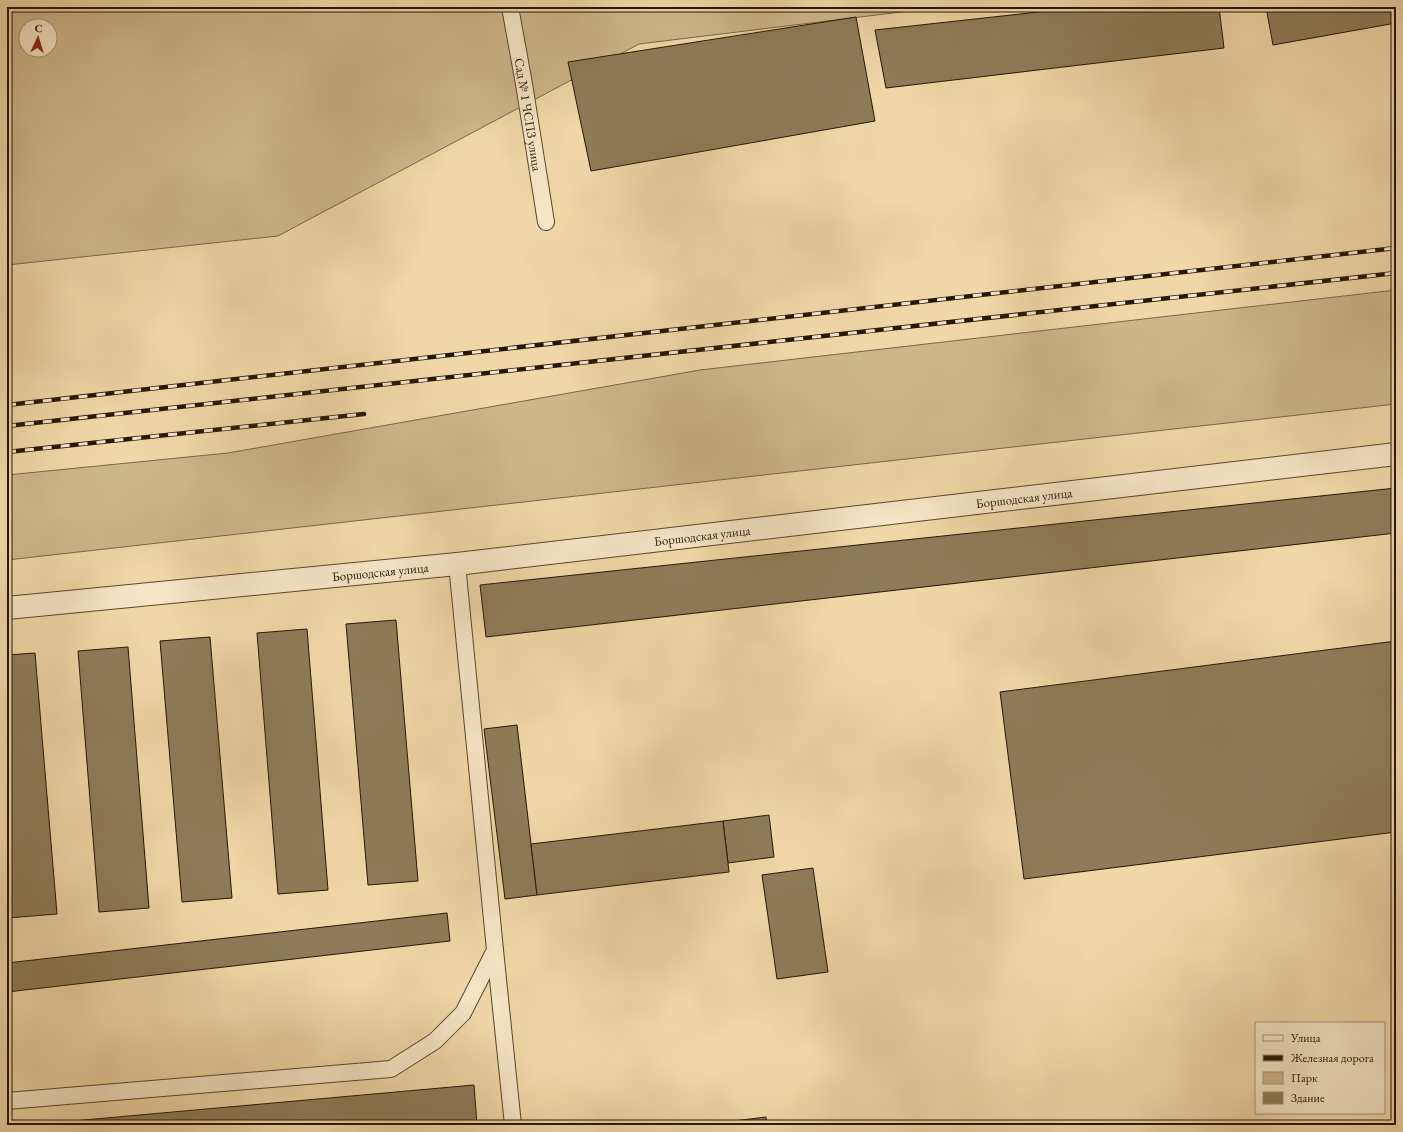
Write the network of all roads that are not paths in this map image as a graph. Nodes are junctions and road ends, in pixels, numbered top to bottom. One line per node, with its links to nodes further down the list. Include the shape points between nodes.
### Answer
1 (510, 7): 2 (lane, Сад № 1 ЧСПЗ улица)
2 (546, 222)
3 (1396, 454): 4 (street, Боршодская улица)
4 (457, 564): 5 (street, Боршодская улица); 6 (lane)
5 (7, 608)
6 (495, 950): 7 (lane, via 463,1013 435,1041 392,1069); 8 (lane)
7 (7, 1101)
8 (513, 1125)

